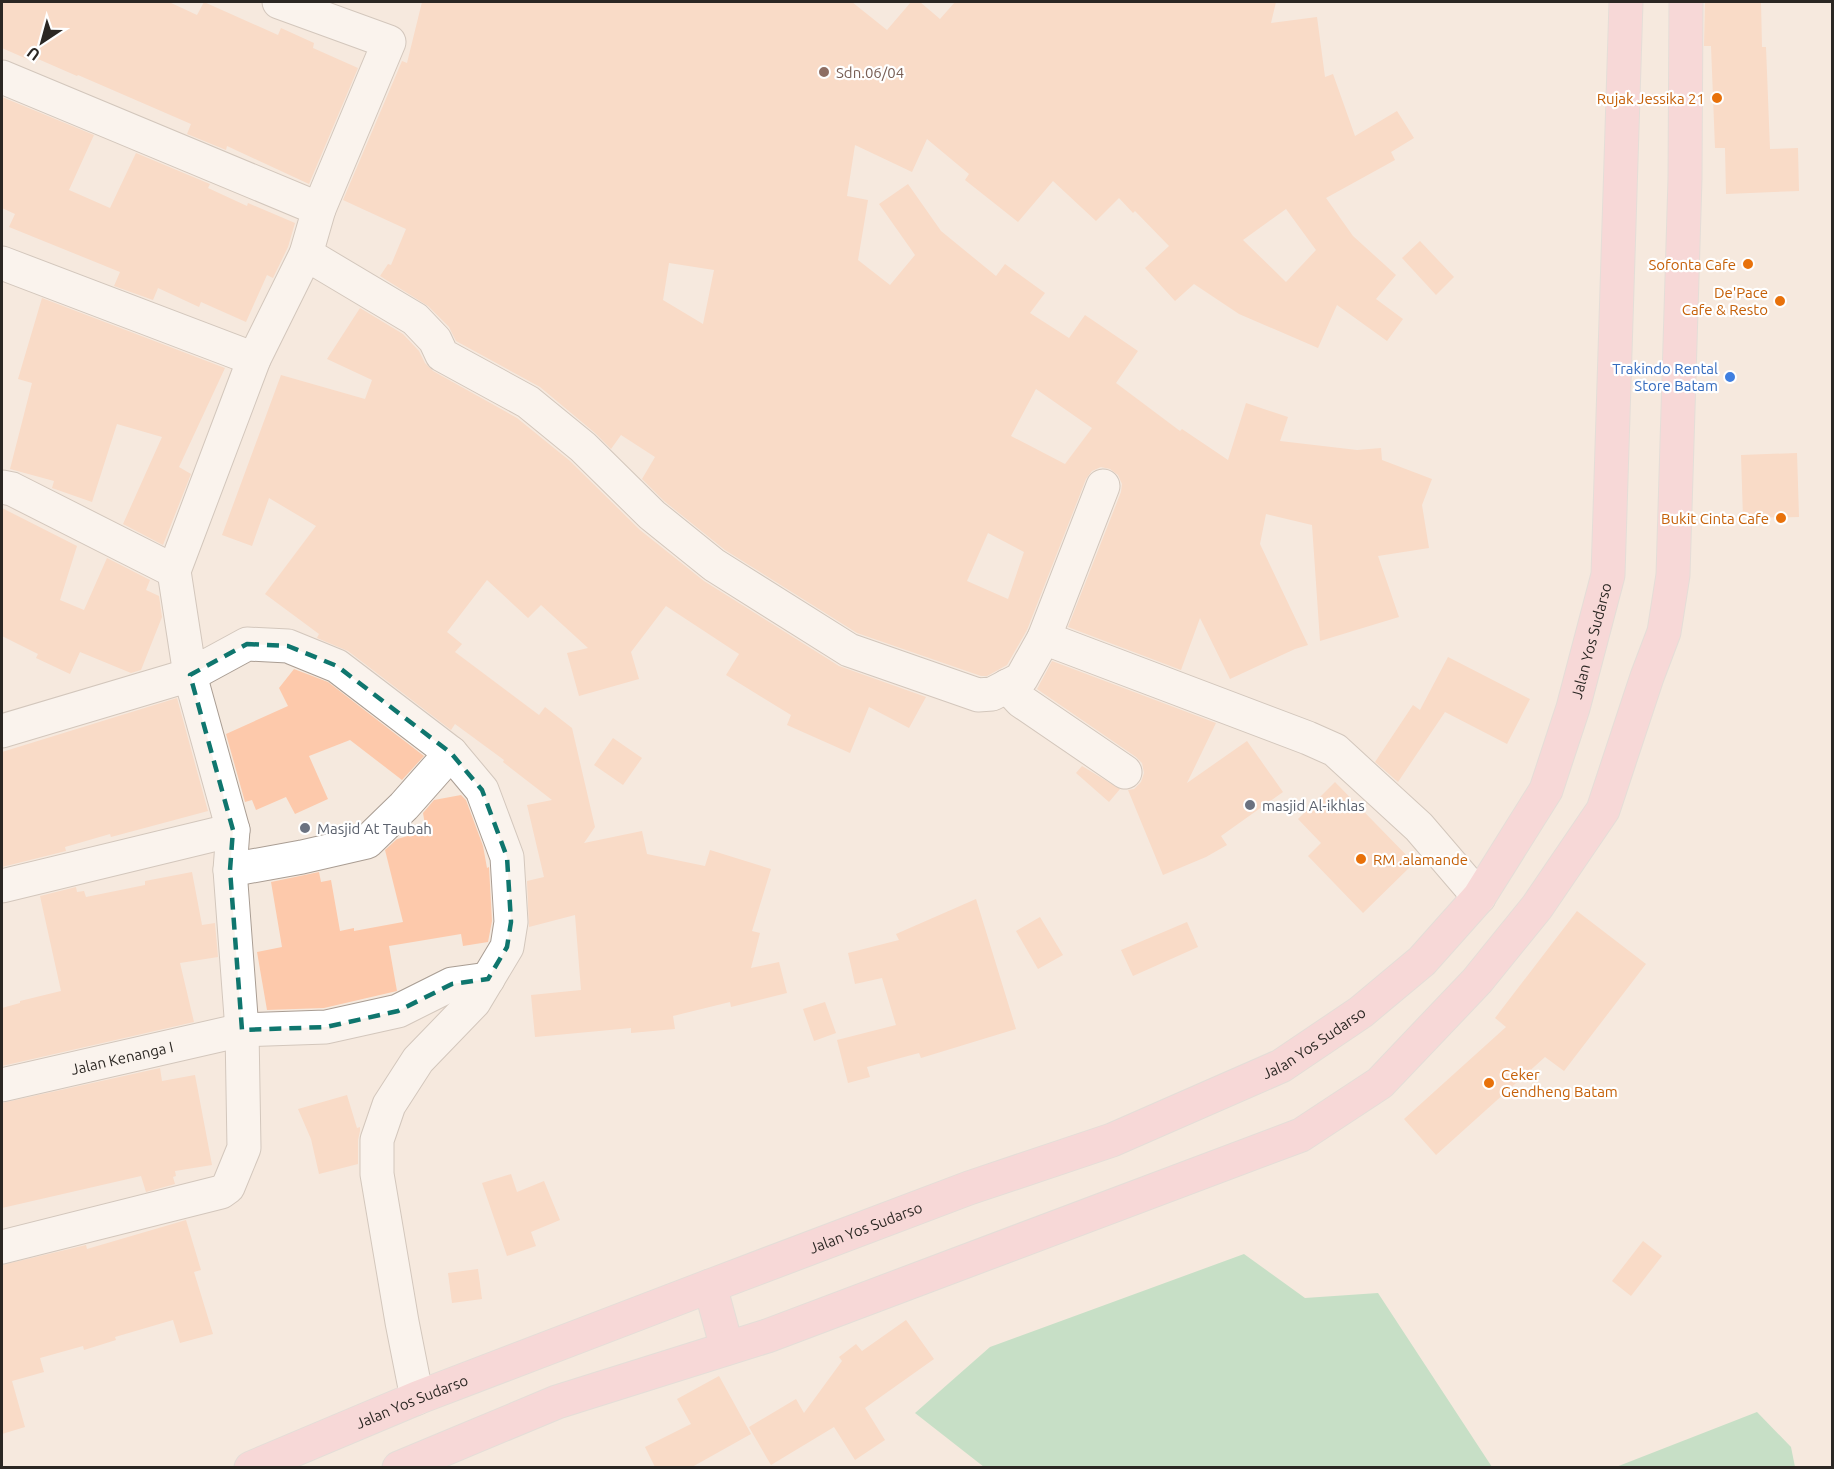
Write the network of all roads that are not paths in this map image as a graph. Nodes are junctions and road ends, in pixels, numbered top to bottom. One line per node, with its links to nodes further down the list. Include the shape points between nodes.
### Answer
1 (279, 2): 5 (street, via 389,42)
2 (1626, 2): 21 (main road, Jalan Yos Sudarso, via 1608,575 1573,708 1546,790)
3 (1686, 2): 27 (main road, via 1685,179 1673,575 1664,632 1603,810 1537,907 1478,981 1380,1083 1301,1135)
4 (2, 77): 5 (street)
5 (319, 209): 6 (street)
6 (306, 254): 8 (street); 14 (street, via 415,319 435,340 442,355 528,402 583,447 652,515 714,565 849,650 978,695 992,694)
7 (2, 263): 8 (street)
8 (254, 359): 11 (street)
9 (1103, 486): 12 (street)
10 (2, 487): 11 (street)
11 (174, 571): 13 (street)
12 (1044, 638): 14 (street, via 1021,679); 21 (street, via 1335,750 1419,827)
13 (190, 675): 15 (street); 16 (street, via 247,644 288,646 337,666); 18 (street)
14 (1007, 686): 17 (street, via 1020,701)
15 (2, 732)
16 (451, 753): 19 (street, via 367,842); 22 (street, via 482,790 507,857 511,922 507,947)
17 (1125, 772)
18 (233, 830): 19 (street); 20 (street)
19 (230, 870): 23 (street)
20 (2, 886)
21 (1479, 897): 26 (main road, Jalan Yos Sudarso, via 1422,961 1361,1012 1281,1066 1112,1140 969,1188)
22 (488, 979): 23 (street, Jalan Kenanga I, via 452,984 398,1011 326,1027); 28 (street, via 474,1002 418,1060 389,1105 377,1140 377,1174)
23 (242, 1030): 24 (street, Jalan Kenanga I); 25 (street, via 244,1148 228,1187 221,1192)
24 (2, 1085)
25 (2, 1247)
26 (710, 1286): 27 (main road); 28 (main road, Jalan Yos Sudarso)
27 (727, 1348): 30 (main road, via 557,1402)
28 (417, 1398): 29 (main road, Jalan Yos Sudarso)
29 (250, 1467)
30 (399, 1467)

